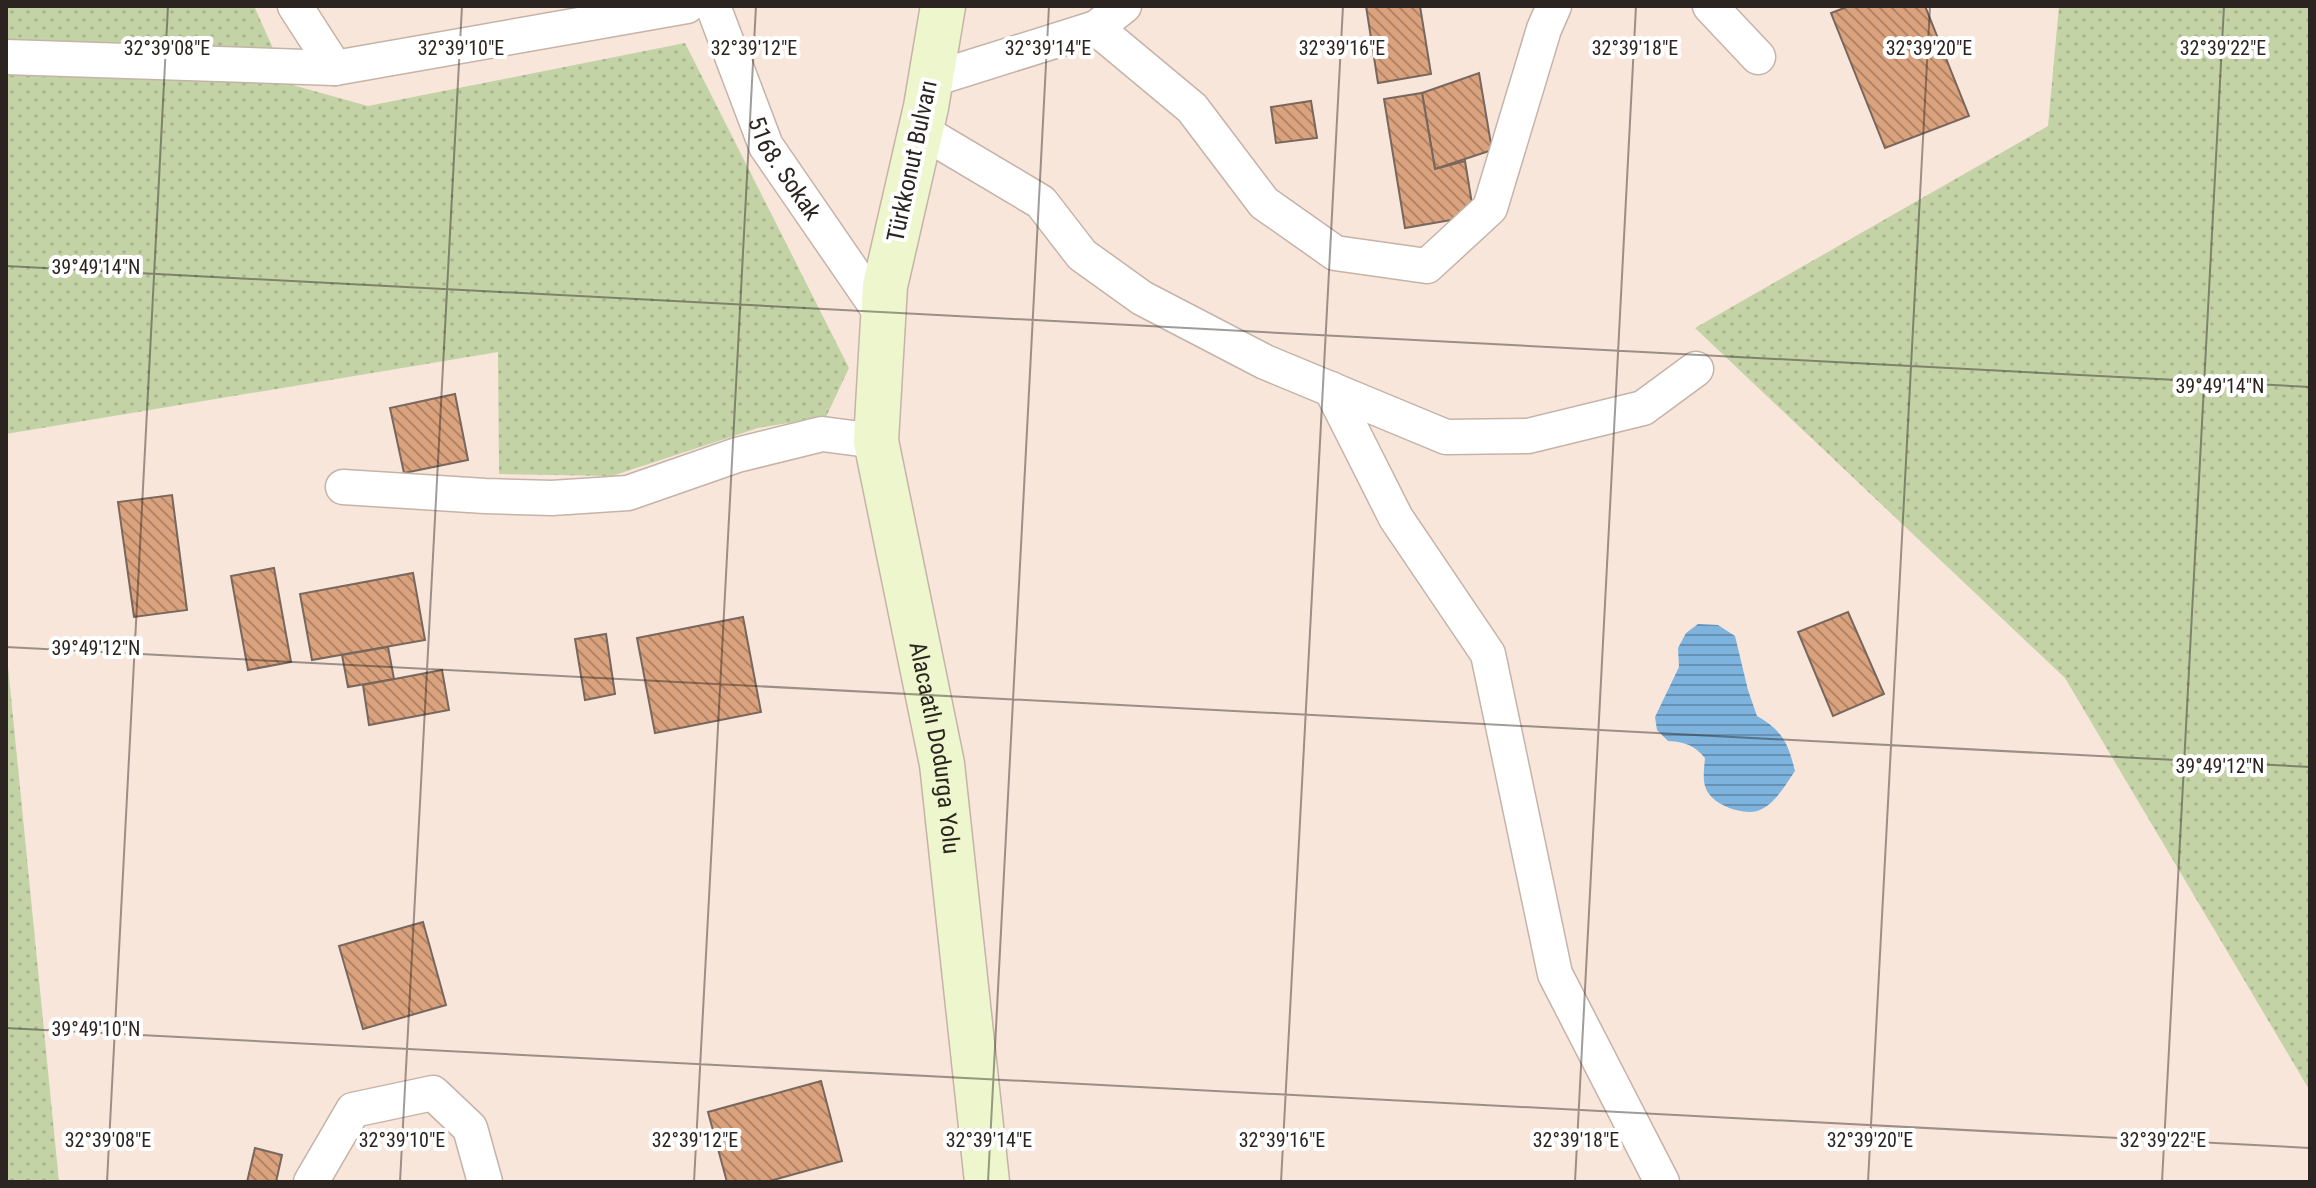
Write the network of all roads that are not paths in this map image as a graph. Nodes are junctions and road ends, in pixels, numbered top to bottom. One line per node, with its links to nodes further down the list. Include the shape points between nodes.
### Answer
1 (295, 6): 11 (street)
2 (687, 6): 11 (street)
3 (713, 6): 14 (street, 5168. Sokak, via 766,146)
4 (943, 6): 12 (street, Türkkonut Bulvarı)
5 (1124, 6): 8 (street)
6 (1554, 6): 8 (street, via 1490,208 1427,266 1335,253 1264,203 1192,108)
7 (1710, 6): 10 (street)
8 (1096, 28): 12 (street)
9 (6, 57): 11 (street)
10 (1758, 57)
11 (335, 68)
12 (930, 80): 13 (street, Türkkonut Bulvarı)
13 (920, 130): 14 (street, Türkkonut Bulvarı); 16 (street, via 1041,202 1082,255 1142,298 1265,362)
14 (883, 316): 17 (street, Alacaatlı Dodurga Yolu)
15 (1696, 369): 16 (street, via 1643,408 1528,436 1446,437)
16 (1331, 389): 22 (street, via 1396,518 1488,654 1555,974)
17 (876, 441): 18 (street, via 822,434 737,455 628,493 539,498); 21 (street, Alacaatlı Dodurga Yolu, via 942,764)
18 (343, 487)
19 (311, 1182): 20 (street, via 353,1110 433,1093 470,1128)
20 (485, 1182)
21 (987, 1182)
22 (1662, 1182)

